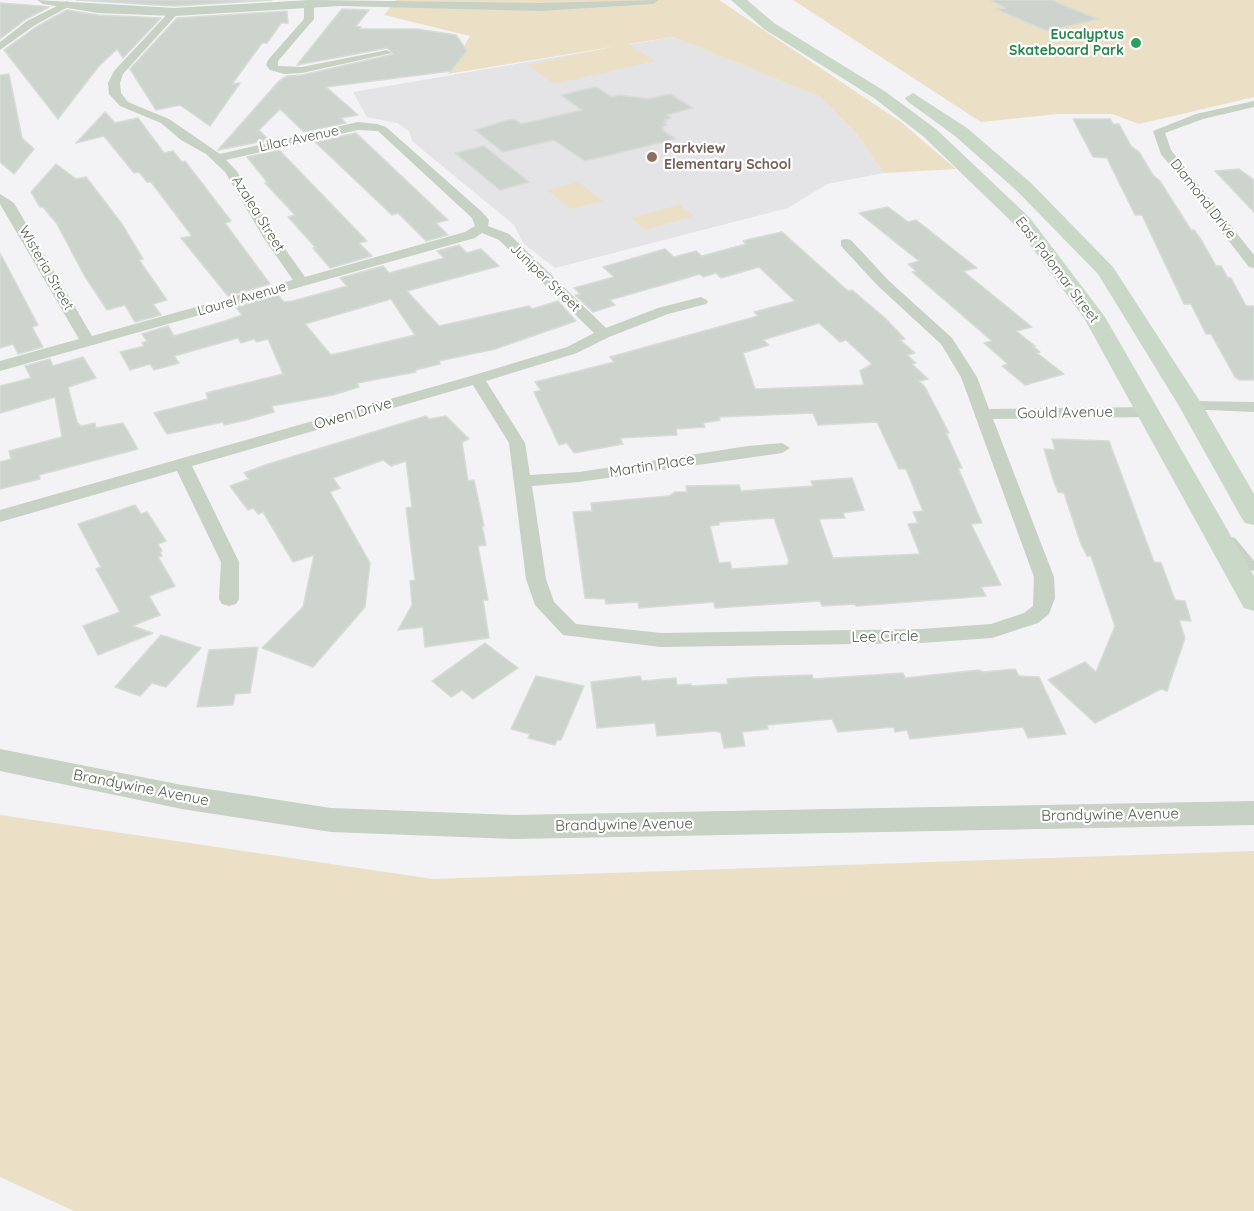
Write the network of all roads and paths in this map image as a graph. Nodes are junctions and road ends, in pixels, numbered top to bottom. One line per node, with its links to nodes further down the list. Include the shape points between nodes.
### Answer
1 (43, 0): 6 (street)
2 (652, 0): 5 (street, via 540,7 369,1)
3 (738, 0): 11 (main road, East Palomar Street, via 769,26 880,95)
4 (760, 0): 12 (main road, East Palomar Street, via 785,20 915,99)
5 (309, 3): 7 (street); 9 (street, via 309,18 273,60 274,68 302,70)
6 (67, 4): 7 (street); 8 (street)
7 (174, 12): 13 (street, Azalea Street, via 118,73 114,89 124,104 165,121)
8 (2, 44)
9 (387, 53)
10 (1254, 104): 16 (street, Diamond Drive, via 1159,130 1165,151)
11 (932, 135): 12 (main road); 24 (main road, East Palomar Street, via 1023,222 1094,317)
12 (975, 144): 27 (main road, East Palomar Street, via 1024,187 1106,272)
13 (218, 158): 15 (street, Lilac Avenue, via 358,126 381,129 477,215 482,220); 20 (street, Azalea Street, via 230,170)
14 (0, 198): 23 (street, Wisteria Street, via 8,203)
15 (481, 228): 20 (street, Laurel Avenue, via 470,235); 22 (street, Juniper Street, via 504,237)
16 (1235, 239): 17 (street); 19 (street, Diamond Drive)
17 (1254, 239)
18 (846, 243): 30 (street, Lee Circle, via 947,341 969,377)
19 (1254, 264)
20 (302, 282): 23 (street, Laurel Avenue)
21 (701, 301): 22 (street, Owen Drive)
22 (604, 334): 26 (street, Owen Drive, via 572,350)
23 (88, 341): 25 (street, Laurel Avenue)
24 (1113, 354): 27 (main road, via 1166,395); 29 (main road, East Palomar Street)
25 (0, 366)
26 (477, 379): 32 (street, Owen Drive); 34 (street, Lee Circle, via 517,443)
27 (1191, 406): 28 (street); 33 (main road, East Palomar Street)
28 (1254, 407)
29 (1149, 412): 30 (street, Gould Avenue); 33 (main road, via 1172,424 1205,455); 35 (main road, East Palomar Street)
30 (981, 414): 34 (street, Lee Circle, via 1040,563 1045,598 1042,609 1031,618 992,631 921,636 661,640 570,630 545,605 536,579)
31 (782, 448): 34 (street, Martin Place, via 579,477)
32 (182, 463): 36 (street, Owen Drive); 39 (street, via 230,562)
33 (1224, 465): 37 (main road, East Palomar Street)
34 (523, 481)
35 (1201, 506): 38 (lane); 40 (main road, East Palomar Street)
36 (0, 516)
37 (1254, 517)
38 (1254, 568)
39 (229, 598)
40 (1254, 601)
41 (0, 760): 42 (street, Brandywine Avenue, via 182,797 331,820 514,827)
42 (1254, 813)

